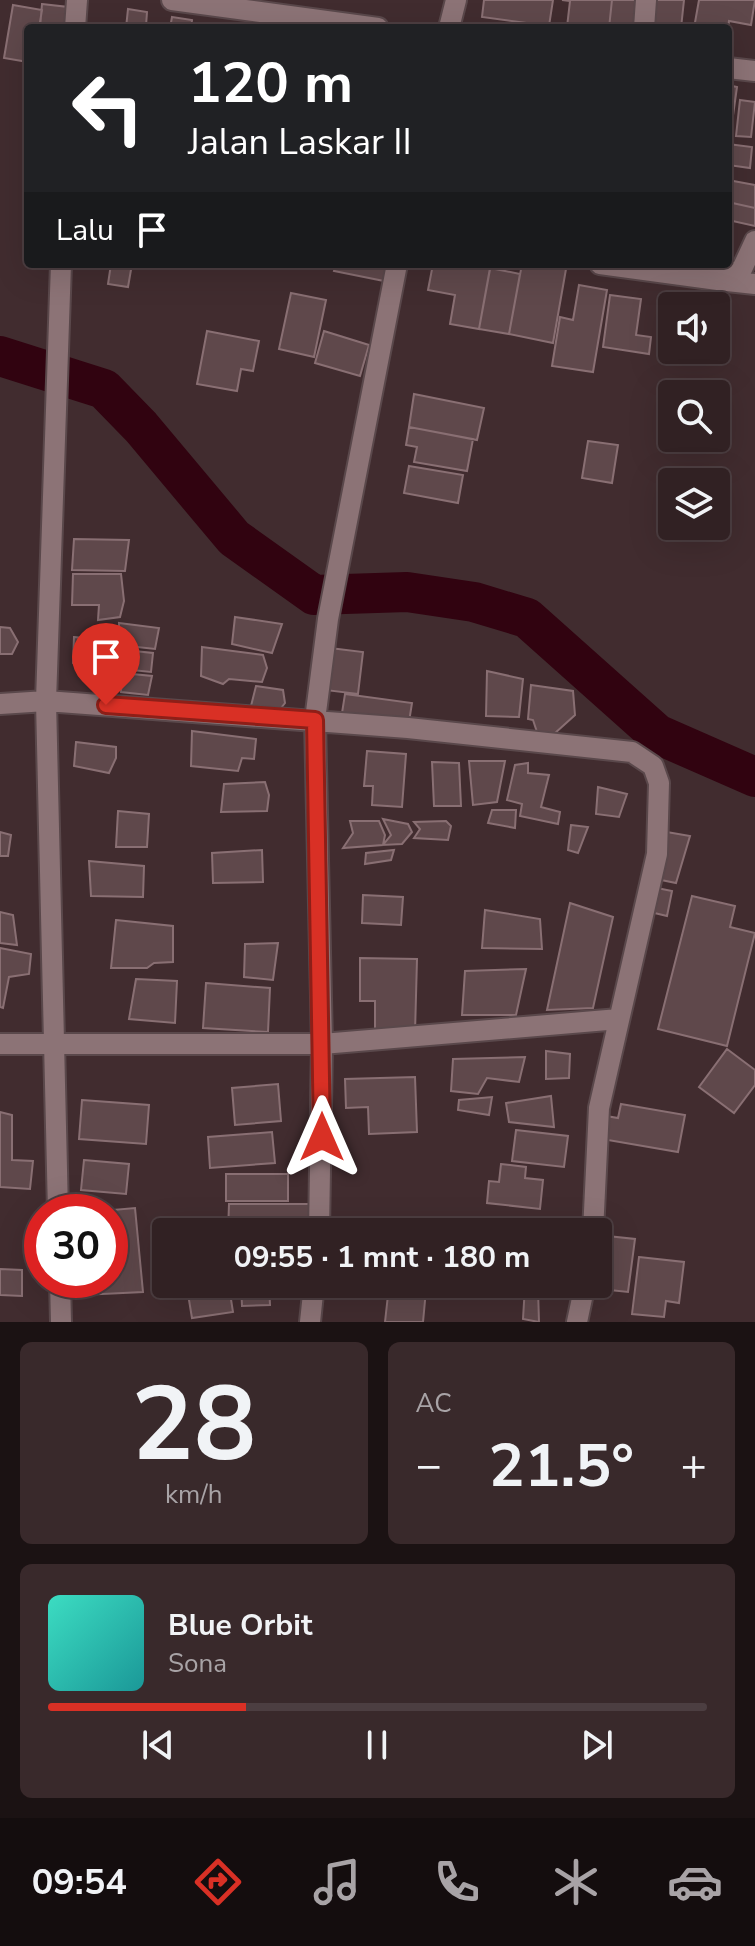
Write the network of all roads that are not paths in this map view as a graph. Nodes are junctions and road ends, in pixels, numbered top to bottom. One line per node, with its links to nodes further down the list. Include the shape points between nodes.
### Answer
1 (77, 0): 5 (street)
2 (172, 0): 6 (street)
3 (456, 0): 7 (street)
4 (646, 0): 8 (street)
5 (75, 24)
6 (349, 24)
7 (450, 24)
8 (644, 24)
9 (732, 68): 10 (street)
10 (755, 71)
11 (755, 241): 15 (street, via 742,269)
12 (61, 268): 17 (street)
13 (396, 268): 19 (street, via 328,619)
14 (630, 268): 15 (street)
15 (718, 280): 16 (street)
16 (755, 284)
17 (46, 701): 18 (street); 19 (street); 21 (street)
18 (0, 704)
19 (315, 720): 20 (street, via 632,752 653,766 660,795 657,854); 23 (street)
20 (619, 1019): 23 (street); 26 (street, via 599,1108)
21 (55, 1042): 22 (street); 23 (street); 24 (street)
22 (0, 1044)
23 (322, 1044): 25 (street)
24 (58, 1194)
25 (319, 1218)
26 (594, 1218)
27 (60, 1298): 30 (street)
28 (313, 1298): 31 (street)
29 (582, 1298): 32 (street)
30 (61, 1322)
31 (310, 1322)
32 (577, 1322)

